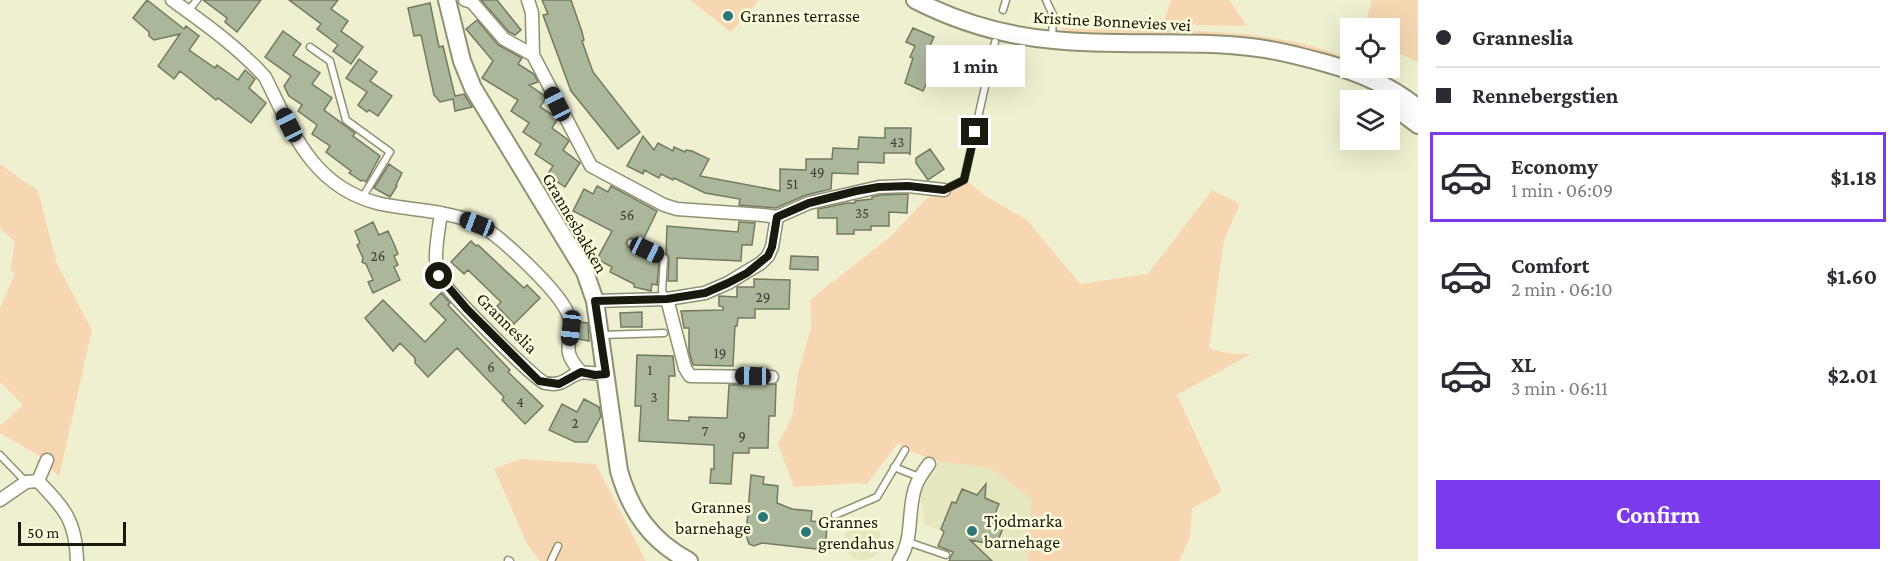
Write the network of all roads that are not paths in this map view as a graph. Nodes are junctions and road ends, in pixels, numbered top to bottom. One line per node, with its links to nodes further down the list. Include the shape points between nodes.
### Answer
1 (172, 0): 10 (street, Granneslia)
2 (197, 0): 10 (lane)
3 (447, 0): 26 (main road, Grannesbakken, via 462,62 473,88 585,272)
4 (465, 0): 14 (street, via 472,2 504,39)
5 (528, 0): 14 (street)
6 (915, 0): 11 (main road, Kristine Bonnevies vei, via 980,26)
7 (1006, 0): 9 (lane)
8 (1046, 0): 11 (lane, via 1053,15)
9 (1003, 10)
10 (188, 11): 21 (street, Granneslia, via 265,77 302,150 319,171)
11 (1052, 40): 15 (main road, Kristine Bonnevies vei, via 1220,45 1258,48)
12 (995, 42): 20 (lane, via 964,180)
13 (310, 47): 21 (lane, via 330,60 346,120 390,152)
14 (533, 55): 23 (street, via 591,166 664,206)
15 (1312, 60): 16 (main road, Kristine Bonnevies vei); 17 (main road, Kristine Bonnevies vei, via 1350,70 1381,84)
16 (1366, 90)
17 (1418, 108)
18 (1400, 112): 19 (main road, Kristine Bonnevies vei)
19 (1418, 125)
20 (944, 190): 23 (street, via 879,187 809,203)
21 (362, 198): 22 (street, Granneslia)
22 (441, 213): 29 (street, Granneslia, via 494,233 552,291 570,317 568,352); 29 (street, Granneslia, via 437,266 444,284 539,381 559,384)
23 (777, 217): 25 (street, via 772,247 761,263 705,293)
24 (631, 243): 25 (lane, via 664,258 663,291)
25 (667, 299): 26 (street); 31 (street, via 690,376)
26 (595, 301): 28 (main road, Grannesbakken)
27 (664, 333): 28 (lane)
28 (600, 335): 30 (main road, Grannesbakken)
29 (581, 372): 30 (street, Granneslia)
30 (606, 374): 46 (main road, Grannesbakken, via 624,489 653,536)
31 (772, 377)
32 (905, 450): 36 (lane)
33 (0, 454): 38 (lane)
34 (47, 460): 38 (street)
35 (929, 464): 37 (street)
36 (894, 466): 37 (lane); 40 (lane, via 877,497)
37 (919, 477): 41 (street, via 911,506)
38 (32, 482): 39 (street); 44 (street, via 71,520)
39 (0, 500)
40 (835, 515)
41 (908, 542): 43 (lane); 47 (street)
42 (558, 546): 45 (lane)
43 (946, 555)
44 (78, 561)
45 (551, 561)
46 (689, 561)
47 (899, 561)

